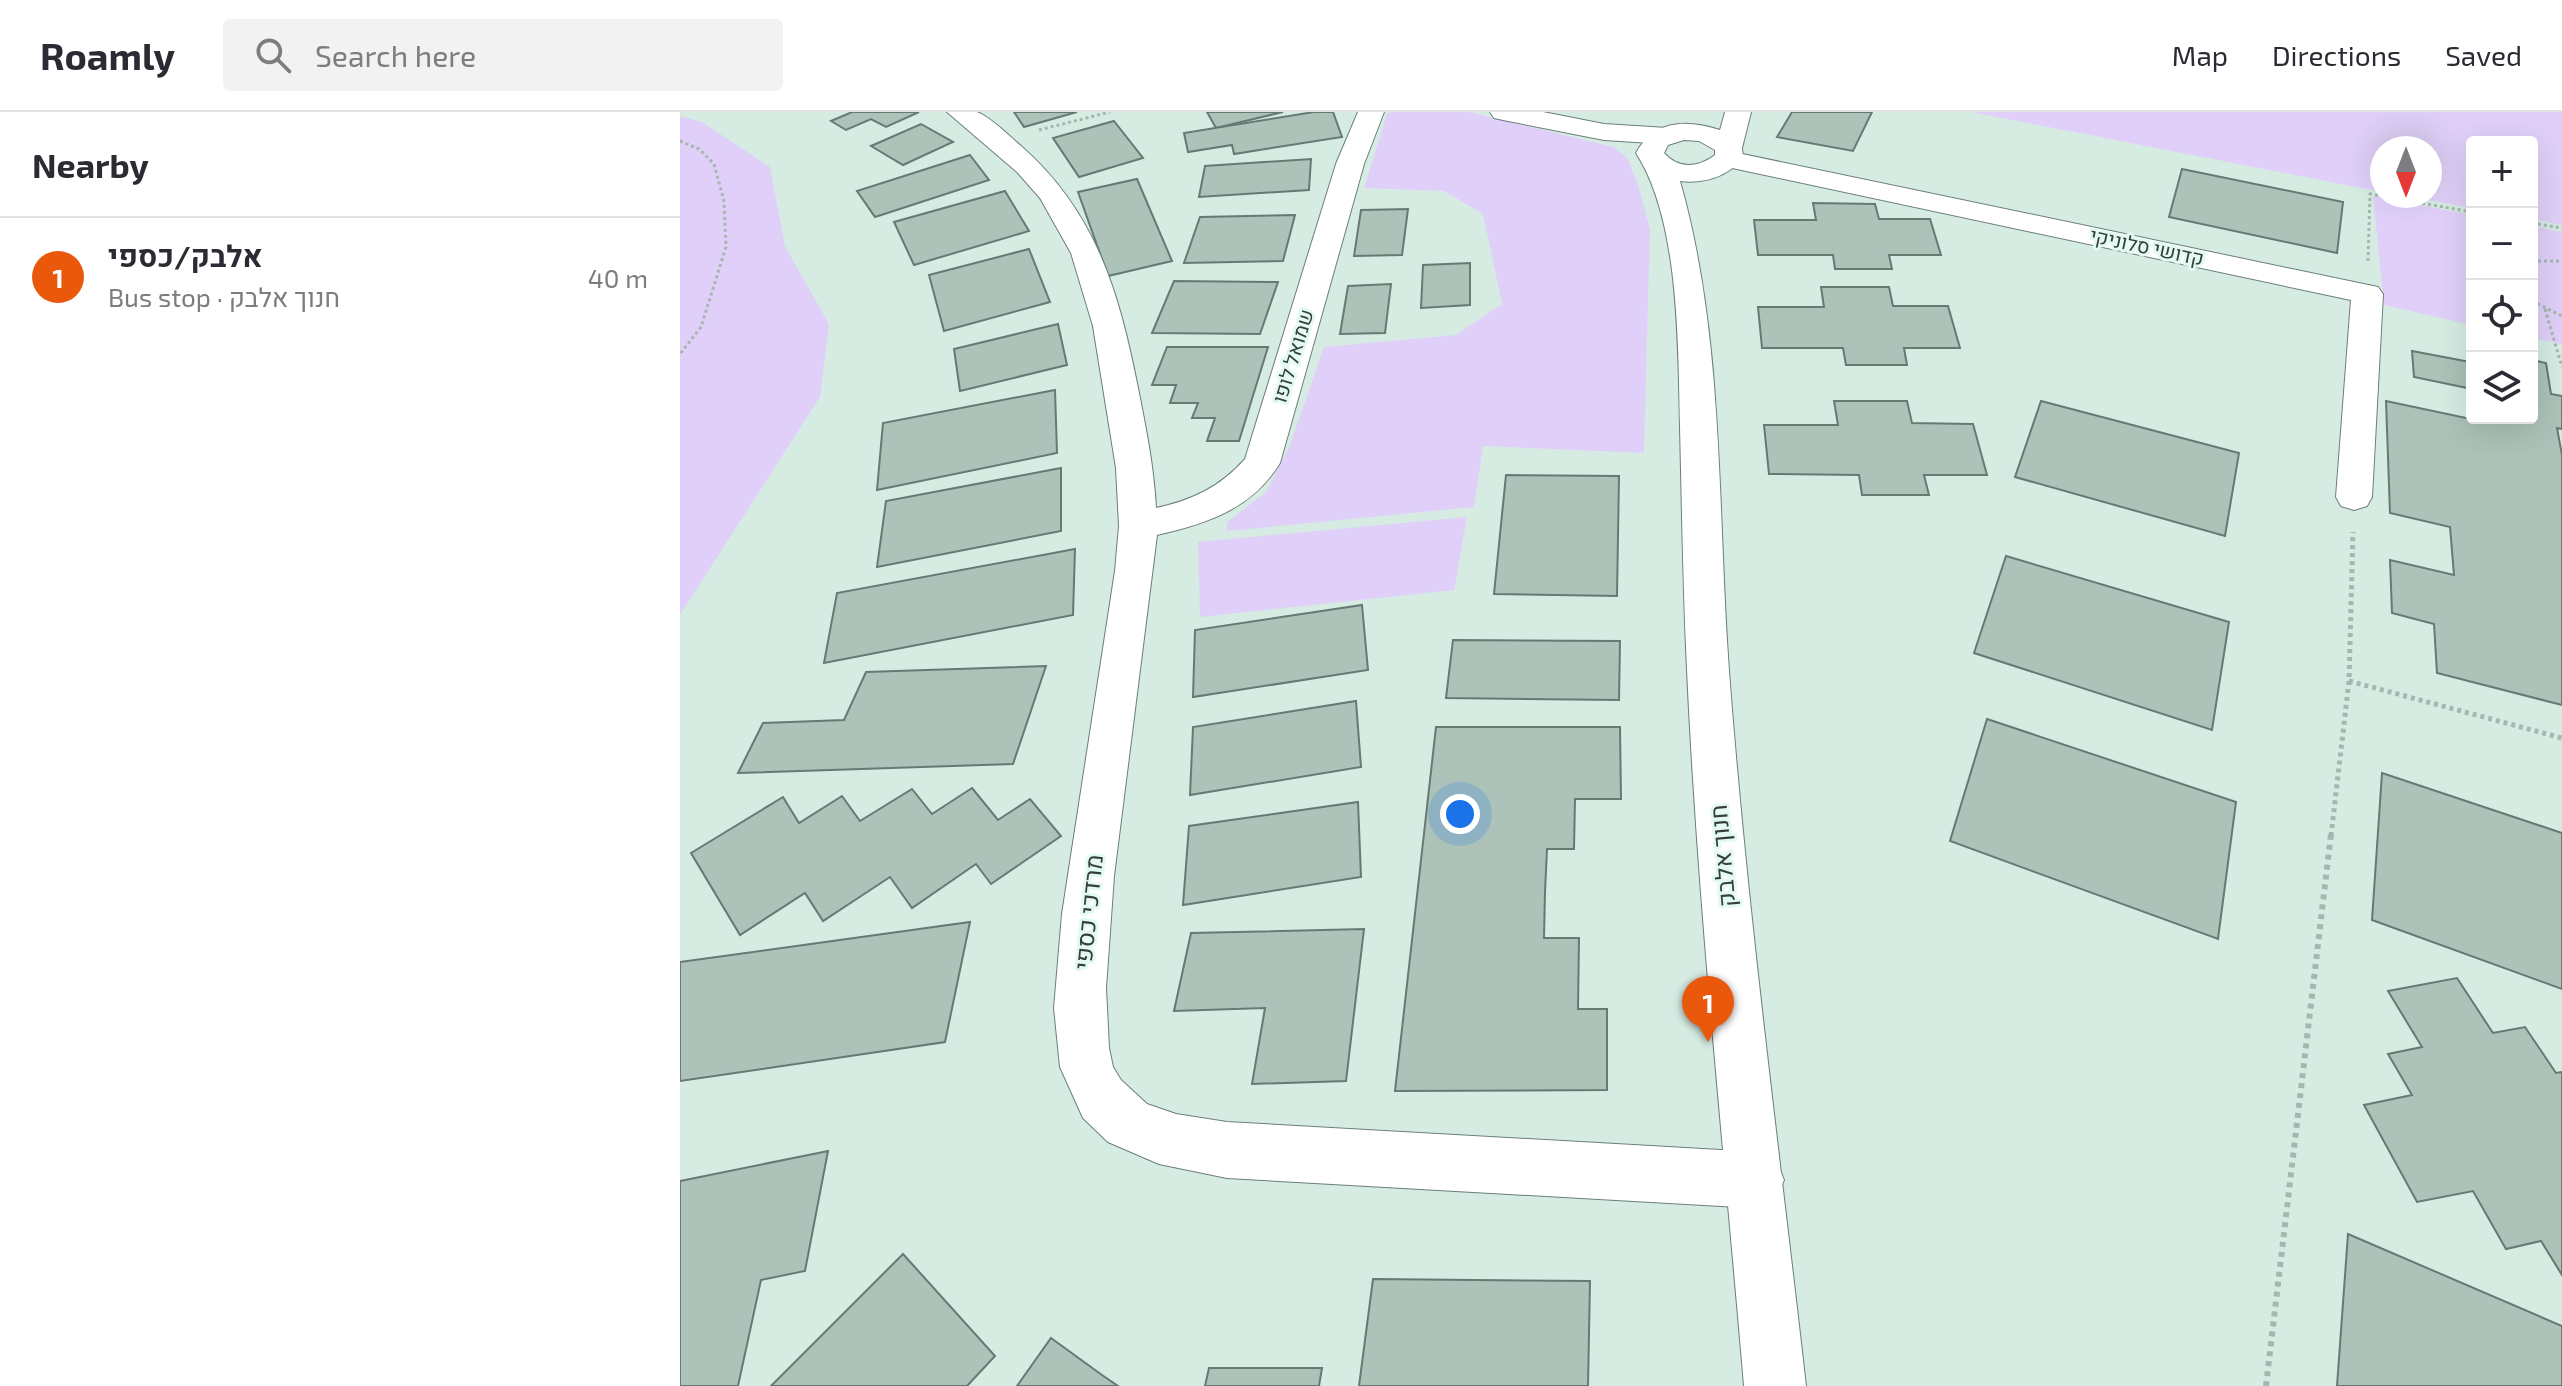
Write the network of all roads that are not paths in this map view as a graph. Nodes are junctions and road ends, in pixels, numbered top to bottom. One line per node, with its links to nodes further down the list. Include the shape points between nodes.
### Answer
1 (960, 112): 10 (street, מרדכי כספי, via 1036,172 1065,210 1095,272 1129,434)
2 (1371, 112): 10 (street, שמואל לופו, via 1350,164 1262,463 1243,487 1205,511)
3 (1503, 112): 6 (street)
4 (1694, 112): 6 (street)
5 (1738, 112): 7 (street, חנוך אלבק)
6 (1663, 147): 7 (street, via 1681,173); 7 (street, via 1713,136); 8 (street, חנוך אלבק)
7 (1715, 176): 8 (street, חנוך אלבק, via 1695,264); 9 (street, קדושי סלוניקי, via 2367,294)
8 (1693, 323): 11 (street, חנוך אלבק, via 1709,685)
9 (2354, 497)
10 (1138, 526): 11 (street, מרדכי כספי, via 1085,924 1083,1056 1101,1099 1134,1127 1166,1140 1227,1150)
11 (1756, 1180): 12 (street, חנוך אלבק)
12 (1775, 1386)

